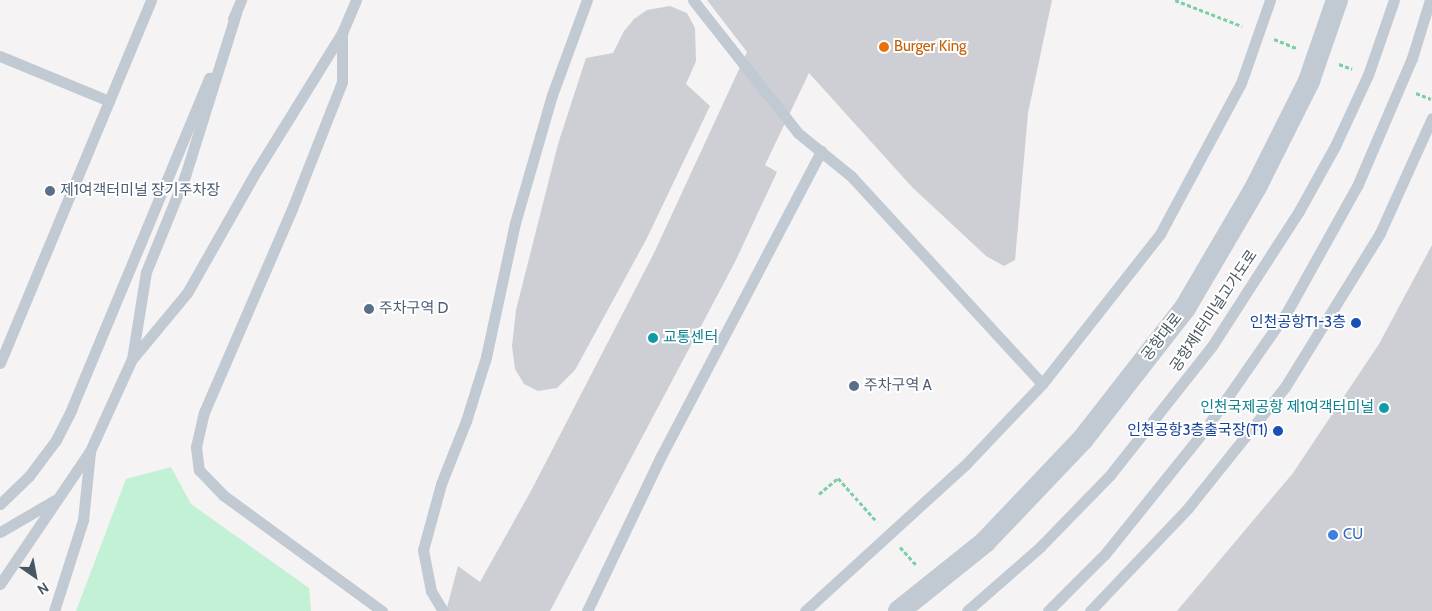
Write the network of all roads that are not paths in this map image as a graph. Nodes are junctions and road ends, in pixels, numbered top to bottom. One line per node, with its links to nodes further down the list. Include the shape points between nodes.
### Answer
1 (150, 0): 13 (lane)
2 (241, 0): 10 (lane)
3 (356, 0): 11 (lane)
4 (587, 0): 26 (lane, via 552,96 514,223 486,357 466,422 441,484 423,550 431,591)
5 (694, 0): 15 (lane, via 798,133)
6 (1270, 0): 18 (lane, via 1241,83 1160,234)
7 (1337, 0): 29 (street, 공항대로, via 1309,81 1256,187 1185,308 1083,439 985,542)
8 (1394, 0): 30 (lane, 공항제1터미널고가도로, via 1368,75 1335,146 1299,212 1212,346 1110,475 1040,547)
9 (1430, 0): 31 (lane, via 1412,58 1358,184 1288,310 1204,431 1105,554)
10 (236, 13): 16 (lane, via 185,176 146,272); 21 (lane, via 71,410 56,440 29,476)
11 (342, 34): 16 (lane, via 257,170 187,293); 25 (lane, via 342,82 292,209 204,412 196,447 199,470 223,495)
12 (0, 56): 13 (lane)
13 (110, 101): 17 (lane)
14 (1432, 118): 32 (lane, via 1380,233 1285,387 1188,508)
15 (821, 152): 18 (lane, via 851,176); 27 (lane, via 660,458)
16 (132, 359): 19 (lane)
17 (0, 363)
18 (1042, 384): 28 (lane, via 967,463)
19 (90, 451): 20 (lane); 24 (lane, via 83,520)
20 (56, 499): 22 (lane); 23 (lane)
21 (0, 504)
22 (0, 532)
23 (0, 584)
24 (54, 611)
25 (382, 611)
26 (443, 611)
27 (587, 611)
28 (805, 611)
29 (899, 611)
30 (967, 611)
31 (1048, 611)
32 (1090, 611)

